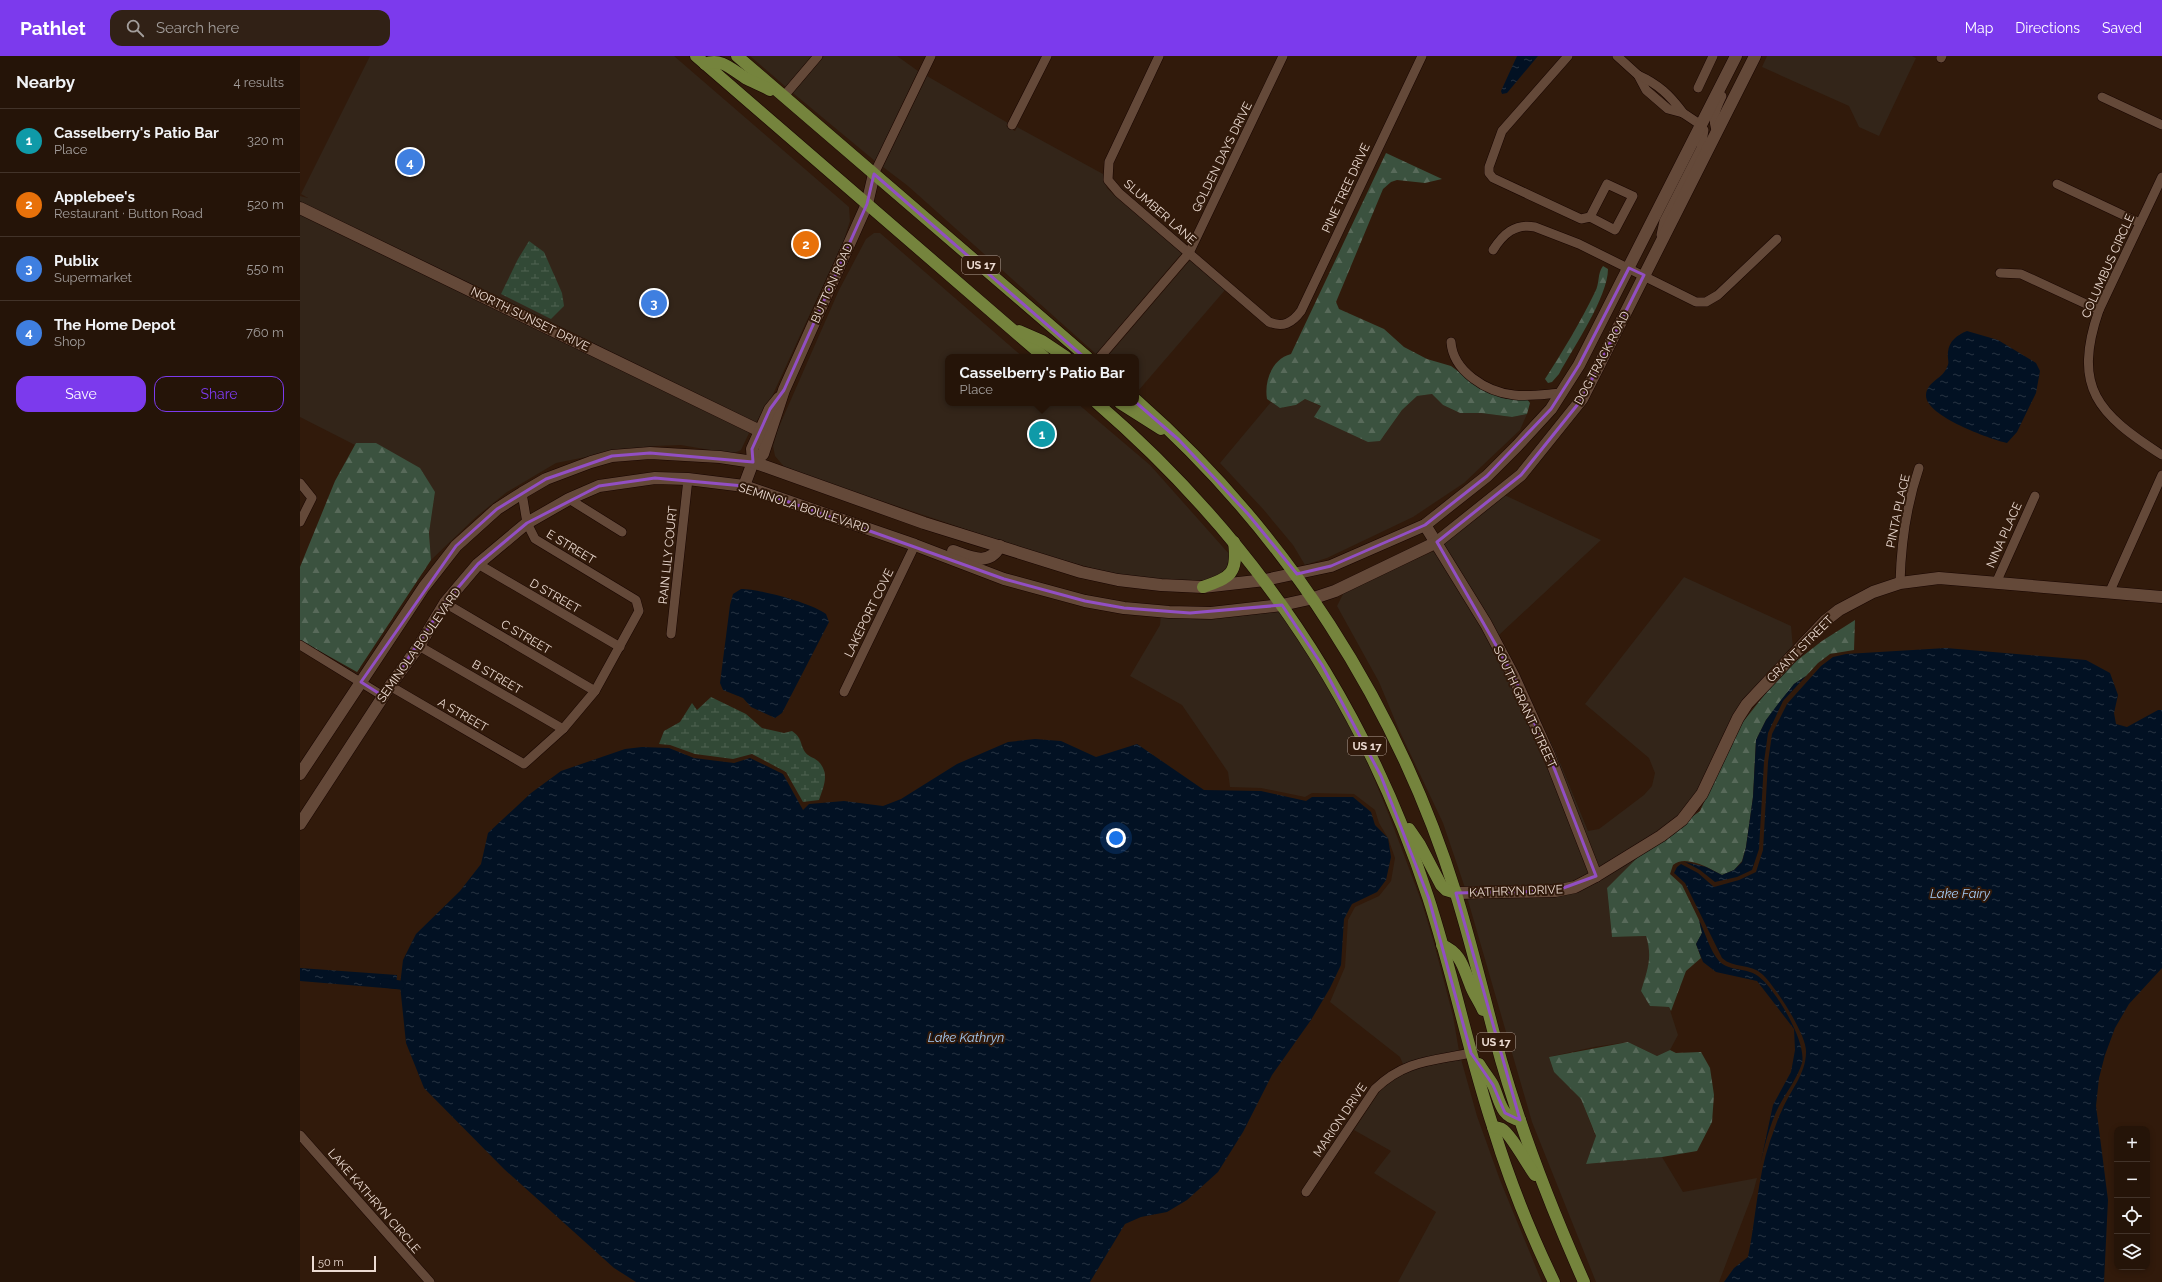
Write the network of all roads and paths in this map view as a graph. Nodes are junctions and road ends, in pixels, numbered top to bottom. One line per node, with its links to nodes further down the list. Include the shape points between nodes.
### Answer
1 (737, 56): 18 (main road, US 17)
2 (818, 56): 18 (street)
3 (931, 56): 26 (street)
4 (1047, 56): 23 (street)
5 (1159, 56): 36 (street, SLUMBER LANE, via 1109,162 1108,180 1119,193)
6 (1283, 56): 36 (street, GOLDEN DAYS DRIVE)
7 (1422, 56): 41 (street, PINE TREE DRIVE, via 1301,311 1294,320)
8 (1568, 56): 31 (street, via 1502,131 1489,173 1493,178 1581,219)
9 (1617, 56): 15 (street)
10 (1714, 56): 17 (street)
11 (1736, 56): 24 (main road, DOG TRACK ROAD)
12 (1743, 56): 25 (street, via 1715,113)
13 (1755, 56): 25 (main road, DOG TRACK ROAD)
14 (700, 60): 18 (main road, via 720,62 747,79); 29 (main road, US 17)
15 (1638, 75): 16 (street); 19 (street, via 1646,90)
16 (1662, 88): 19 (street); 21 (street)
17 (1698, 88)
18 (784, 96): 26 (main road, US 17)
19 (1654, 97): 21 (street, via 1668,109)
20 (2102, 97): 22 (street)
21 (1683, 113): 24 (street)
22 (2162, 124)
23 (1012, 125)
24 (1701, 125): 34 (street, via 1704,130 1704,142 1664,222); 37 (main road, DOG TRACK ROAD)
25 (1716, 132): 34 (main road, DOG TRACK ROAD)
26 (874, 174): 29 (main road, BUTTON ROAD); 46 (main road, US 17)
27 (2162, 177): 32 (street, COLUMBUS CIRCLE)
28 (2057, 184): 32 (street)
29 (867, 204): 42 (main road, US 17); 48 (main road, BUTTON ROAD)
30 (300, 208): 53 (main road, NORTH SUNSET DRIVE)
31 (1590, 217): 31 (street, via 1615,230 1633,196 1607,184)
32 (2140, 223): 40 (street, COLUMBUS CIRCLE)
33 (1777, 238): 39 (street, via 1718,295 1706,302 1696,302)
34 (1659, 246): 39 (main road, DOG TRACK ROAD)
35 (1493, 250): 37 (street, via 1512,229 1527,226 1579,244)
36 (1189, 253): 41 (street, SLUMBER LANE, via 1269,322 1276,325); 47 (street, GOLDEN DAYS DRIVE)
37 (1629, 268): 39 (street); 49 (main road, DOG TRACK ROAD, via 1579,365)
38 (2000, 273): 40 (street, via 2021,274)
39 (1644, 275): 70 (main road, DOG TRACK ROAD, via 1582,399 1522,475)
40 (2099, 310): 55 (street, COLUMBUS CIRCLE, via 2087,357 2088,373 2094,391 2103,408 2116,423)
41 (1286, 324)
42 (1010, 328): 44 (main road, US 17); 45 (main road, via 1042,340)
43 (1451, 342): 49 (street, via 1454,359 1463,370 1502,393 1526,396)
44 (1040, 354)
45 (1062, 354)
46 (1084, 354)
47 (1103, 354)
48 (784, 390): 53 (main road, BUTTON ROAD, via 770,409); 56 (main road, BUTTON ROAD, via 763,454)
49 (1561, 393): 67 (main road, DOG TRACK ROAD, via 1551,409 1487,476)
50 (1139, 403): 54 (main road, US 17)
51 (1100, 406): 69 (main road, US 17, via 1160,459)
52 (1124, 406): 54 (main road)
53 (760, 431): 56 (main road, BUTTON ROAD, via 752,449)
54 (1179, 440): 74 (main road, US 17, via 1248,514)
55 (2162, 455)
56 (753, 462): 61 (main road, BUTTON ROAD); 62 (main road, SEMINOLA BOULEVARD, via 720,457 650,453 612,456 546,480); 72 (main road, SEMINOLA BOULEVARD, via 924,523)
57 (1919, 468): 76 (street, PINTA PLACE, via 1912,487 1901,546)
58 (2162, 474): 79 (street)
59 (688, 479): 61 (main road, SEMINOLA BOULEVARD); 64 (main road, SEMINOLA BOULEVARD, via 655,478 619,482 599,486); 84 (street, RAIN LILY COURT)
60 (300, 483): 65 (street, via 312,498)
61 (744, 486): 71 (main road, SEMINOLA BOULEVARD)
62 (522, 493): 66 (street, E STREET); 88 (main road, SEMINOLA BOULEVARD, via 497,509 456,546 424,587)
63 (2035, 496): 77 (street, NINA PLACE)
64 (569, 499): 66 (main road, SEMINOLA BOULEVARD); 68 (street)
65 (300, 522)
66 (527, 523): 73 (main road, SEMINOLA BOULEVARD); 87 (street, E STREET, via 535,539 636,600 639,611)
67 (1425, 525): 70 (main road, SOUTH GRANT STREET); 74 (main road, DOG TRACK ROAD, via 1331,566)
68 (622, 532)
69 (1234, 542): 75 (main road, US 17); 78 (main road, via 1236,557 1233,570 1226,578)
70 (1437, 542): 81 (main road, DOG TRACK ROAD, via 1336,591); 96 (main road, SOUTH GRANT STREET, via 1513,675 1549,755)
71 (915, 545): 72 (main road, via 931,543 981,559 994,555); 83 (main road, SEMINOLA BOULEVARD, via 1004,578 1085,601 1124,608 1211,613); 91 (street, LAKEPORT COVE)
72 (1000, 546): 78 (main road, SEMINOLA BOULEVARD, via 1081,572 1118,580)
73 (478, 564): 82 (main road, SEMINOLA BOULEVARD); 87 (street, D STREET)
74 (1297, 574): 75 (main road, SEMINOLA BOULEVARD); 81 (main road, US 17)
75 (1265, 580): 78 (main road, SEMINOLA BOULEVARD); 83 (main road, US 17)
76 (1900, 583): 77 (main road, GRANT STREET, via 1939,578); 96 (main road, GRANT STREET, via 1852,602 1825,621 1747,704 1702,794 1682,820)
77 (1996, 583): 79 (main road, GRANT STREET)
78 (1203, 587)
79 (2110, 591): 80 (main road, GRANT STREET)
80 (2162, 597)
81 (1314, 598): 83 (main road, SEMINOLA BOULEVARD); 97 (main road, US 17, via 1389,729 1421,799)
82 (445, 603): 86 (main road, SEMINOLA BOULEVARD); 90 (street, C STREET)
83 (1282, 605): 94 (main road, US 17, via 1348,710)
84 (671, 634)
85 (300, 645): 88 (street, A STREET)
86 (419, 646): 89 (main road, SEMINOLA BOULEVARD); 92 (street, B STREET)
87 (620, 648): 90 (street)
88 (362, 682): 89 (street, A STREET); 93 (main road, SEMINOLA BOULEVARD)
89 (386, 691): 92 (street, A STREET, via 524,764); 95 (main road, SEMINOLA BOULEVARD)
90 (594, 691): 92 (street)
91 (844, 692)
92 (563, 729)
93 (300, 774)
94 (1395, 808): 97 (main road, via 1420,845 1438,881 1446,890); 98 (main road, US 17, via 1421,877)
95 (300, 824)
96 (1596, 876): 97 (main road, KATHRYN DRIVE, via 1575,887 1556,891)
97 (1456, 893): 99 (main road, US 17)
98 (1442, 945): 99 (main road, via 1460,958 1470,985); 100 (main road, US 17)
99 (1493, 1028): 101 (main road, US 17)
100 (1471, 1053): 101 (main road, via 1493,1085 1505,1113 1512,1119); 102 (main road, US 17); 105 (street, MARION DRIVE, via 1411,1065 1387,1077 1375,1089)
101 (1520, 1120): 104 (main road, US 17)
102 (1493, 1127): 104 (main road, via 1502,1129 1511,1137); 106 (main road, US 17, via 1526,1220)
103 (300, 1135): 107 (street, LAKE KATHRYN CIRCLE)
104 (1544, 1190): 110 (main road, US 17)
105 (1306, 1192)
106 (1545, 1264): 108 (main road, US 17); 109 (main road)
107 (430, 1282)
108 (1554, 1282)
109 (1560, 1282)
110 (1584, 1282)

